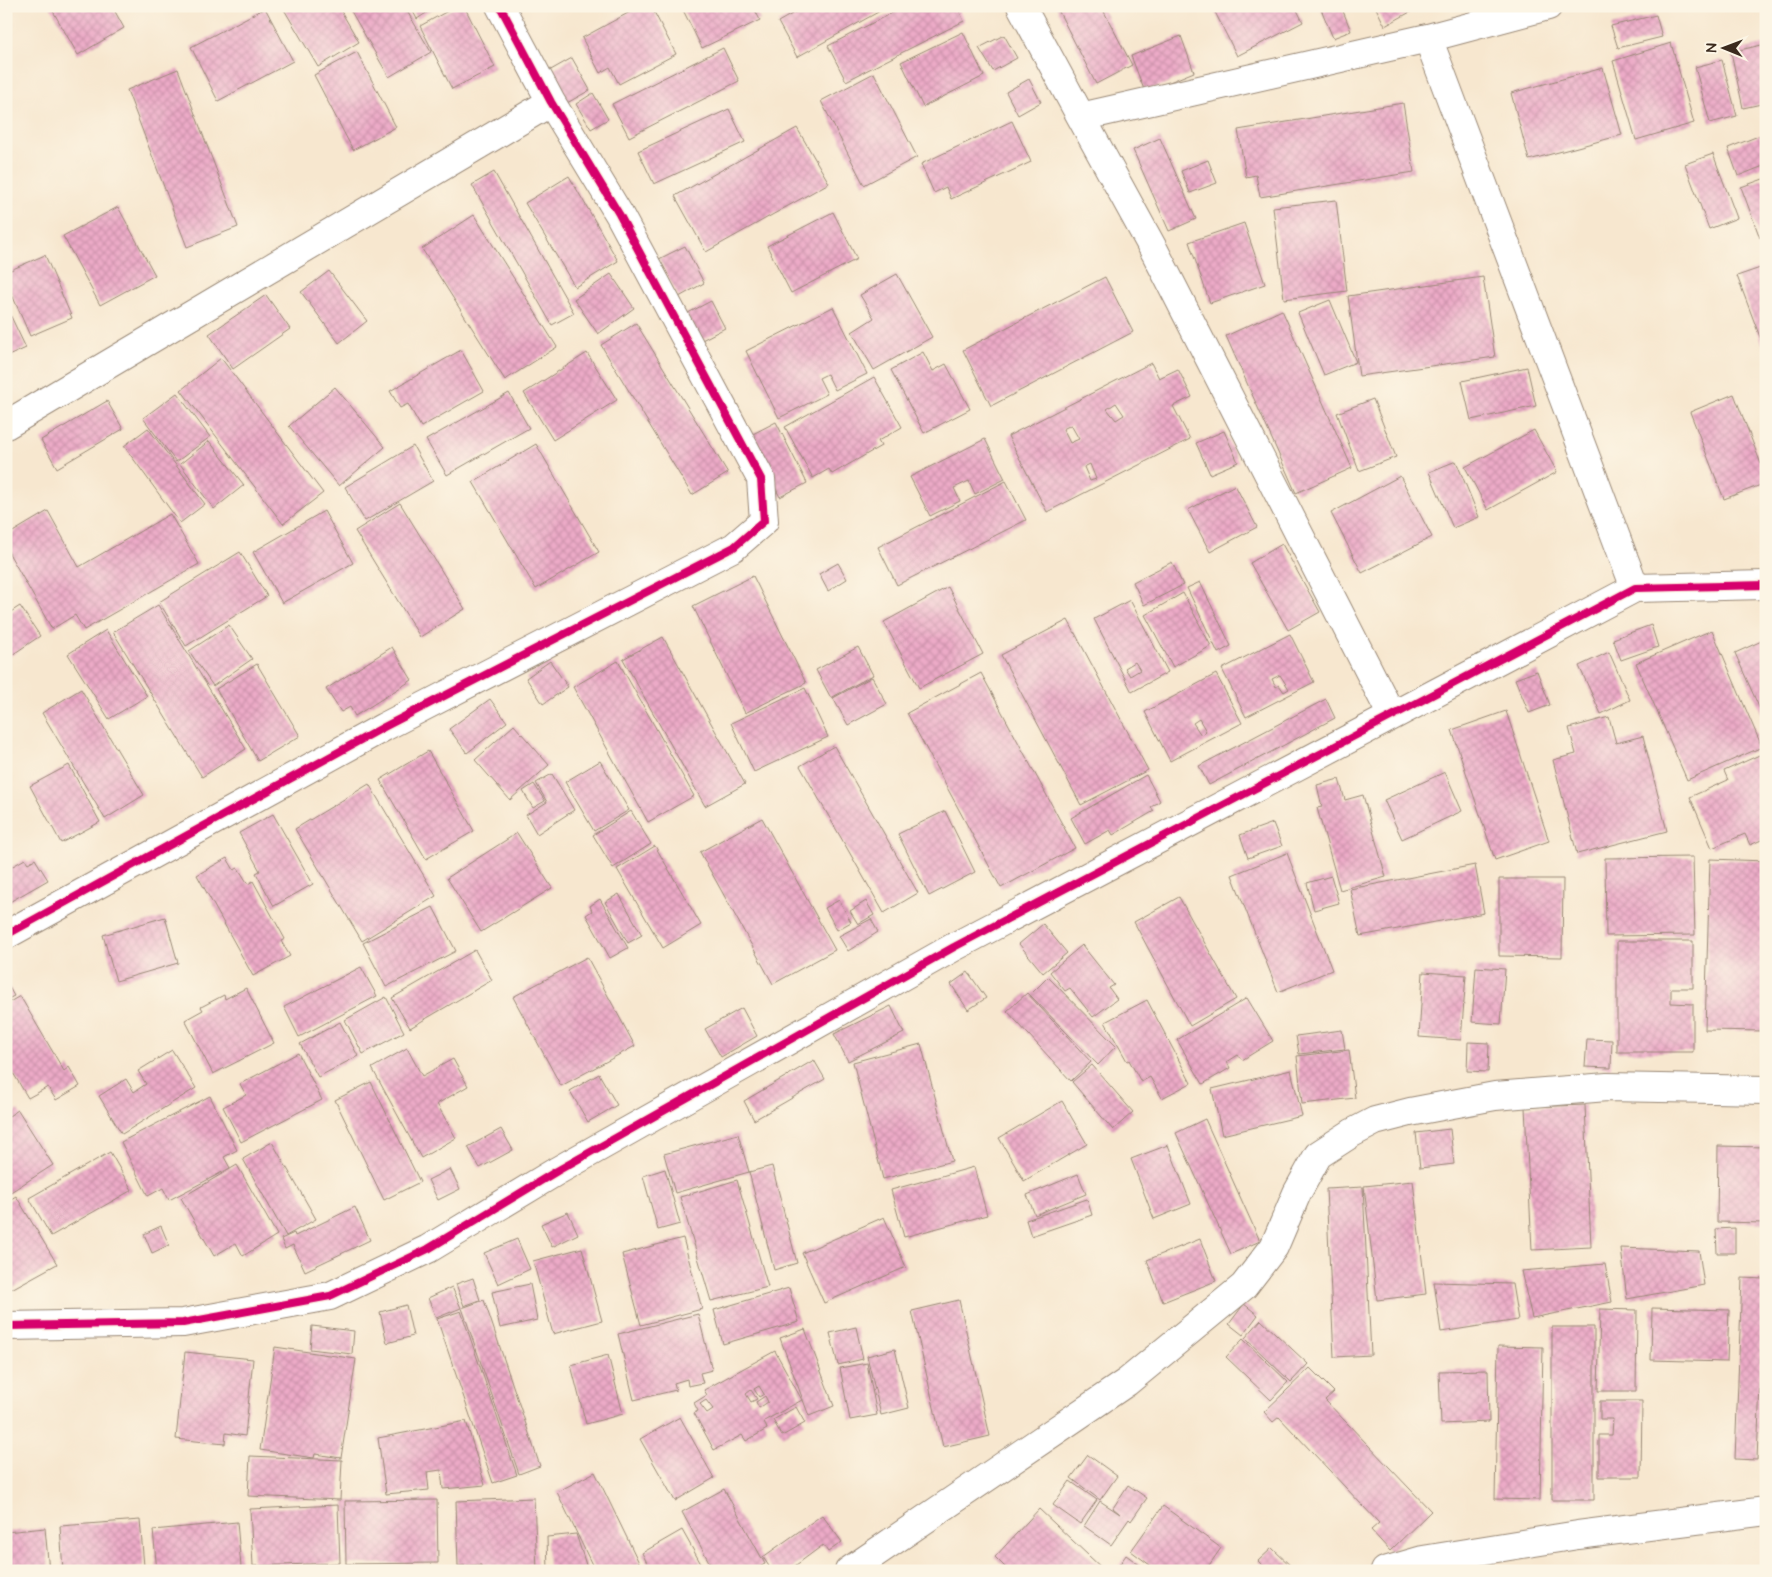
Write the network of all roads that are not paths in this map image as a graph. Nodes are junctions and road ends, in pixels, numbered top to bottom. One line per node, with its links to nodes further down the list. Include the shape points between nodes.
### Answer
1 (500, 6): 5 (street)
2 (1021, 6): 6 (street)
3 (1548, 6): 4 (street)
4 (1428, 38): 6 (street); 9 (street)
5 (551, 102): 7 (street); 11 (street, via 618,214 761,479 764,522 734,547 384,727)
6 (1081, 117): 10 (street, via 1155,252)
7 (6, 425)
8 (1766, 585): 9 (street)
9 (1635, 588): 10 (street)
10 (1392, 716): 13 (street, via 954,948 557,1171 428,1249 330,1296 183,1324)
11 (6, 935)
12 (1766, 1090): 15 (street, via 1607,1087 1495,1096 1410,1112 1375,1121 1352,1132 1318,1155 1274,1246 1244,1286 1127,1382)
13 (6, 1326)
14 (1766, 1511): 16 (street, via 1578,1535 1423,1560)
15 (849, 1571)
16 (1385, 1571)

